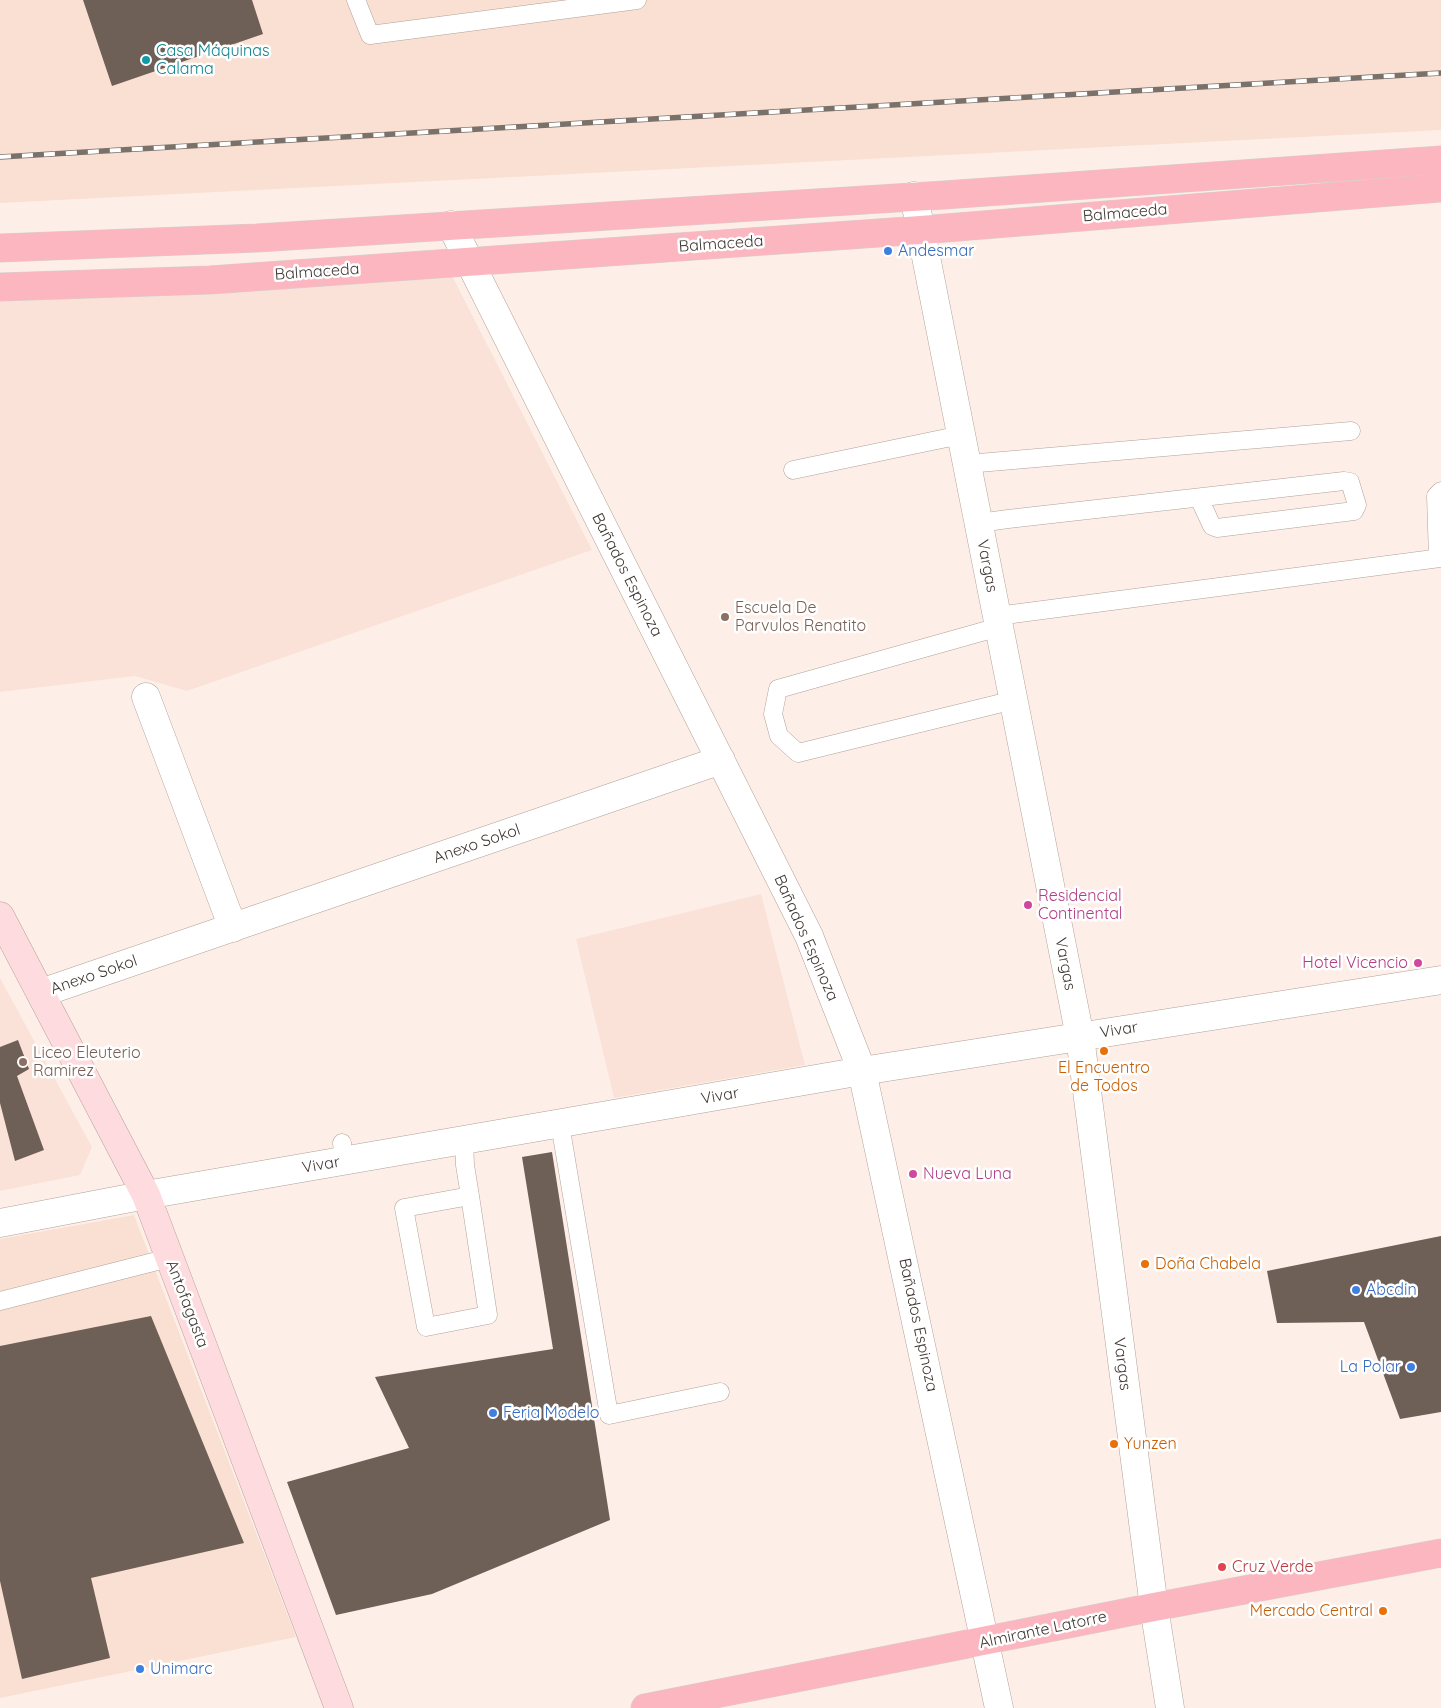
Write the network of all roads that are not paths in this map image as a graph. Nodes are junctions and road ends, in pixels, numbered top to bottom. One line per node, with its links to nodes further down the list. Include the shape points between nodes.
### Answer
1 (356, 0): 2 (lane, via 370,35)
2 (637, 0)
3 (1441, 160): 5 (main road, Balmaceda)
4 (1441, 188): 7 (main road, Balmaceda)
5 (914, 196): 6 (main road, Balmaceda); 7 (street, Vargas)
6 (451, 226): 8 (main road, Balmaceda, via 257,238); 9 (street, Bañados Espinoza)
7 (921, 230): 9 (main road, Balmaceda); 12 (street, Vargas)
8 (0, 248)
9 (469, 261): 10 (main road, Balmaceda, via 210,280); 22 (street, Bañados Espinoza)
10 (0, 287)
11 (1351, 431): 13 (lane)
12 (961, 435): 13 (street, Vargas); 14 (lane)
13 (967, 464): 17 (street, Vargas)
14 (793, 470)
15 (1441, 491): 18 (lane, via 1436,496)
16 (1199, 498): 16 (lane, via 1344,481 1350,482 1357,505 1354,511 1217,528 1212,526); 17 (lane)
17 (978, 523): 19 (street, Vargas)
18 (1440, 558): 19 (lane)
19 (998, 622): 21 (street, Vargas); 21 (lane, via 778,690 772,714 779,736 798,753)
20 (146, 697): 24 (street)
21 (1014, 700): 27 (street, Vargas)
22 (721, 760): 24 (street, Anexo Sokol); 28 (street, Bañados Espinoza, via 809,936)
23 (0, 916): 26 (main road, Antofagasta)
24 (233, 928): 26 (street, Anexo Sokol)
25 (1441, 980): 27 (street, Vivar)
26 (40, 993): 31 (main road, Antofagasta)
27 (1080, 1037): 28 (street, Vivar); 38 (street, Vargas)
28 (862, 1071): 29 (street, Vivar); 39 (street, Bañados Espinoza)
29 (560, 1124): 30 (street, Vivar); 36 (lane, via 609,1415)
30 (464, 1140): 31 (street, Vivar, via 343,1152); 32 (lane)
31 (146, 1196): 33 (street, Vivar); 34 (main road, Antofagasta)
32 (470, 1196): 32 (lane, via 488,1315 426,1327 404,1208)
33 (0, 1223)
34 (169, 1258): 35 (lane); 40 (main road, Antofagasta)
35 (0, 1301)
36 (720, 1392)
37 (1441, 1554): 38 (main road, Almirante Latorre)
38 (1154, 1608): 39 (main road, Almirante Latorre); 43 (street, Vargas)
39 (986, 1642): 41 (main road, Almirante Latorre); 42 (street, Bañados Espinoza)
40 (339, 1708)
41 (645, 1708)
42 (999, 1708)
43 (1170, 1708)

